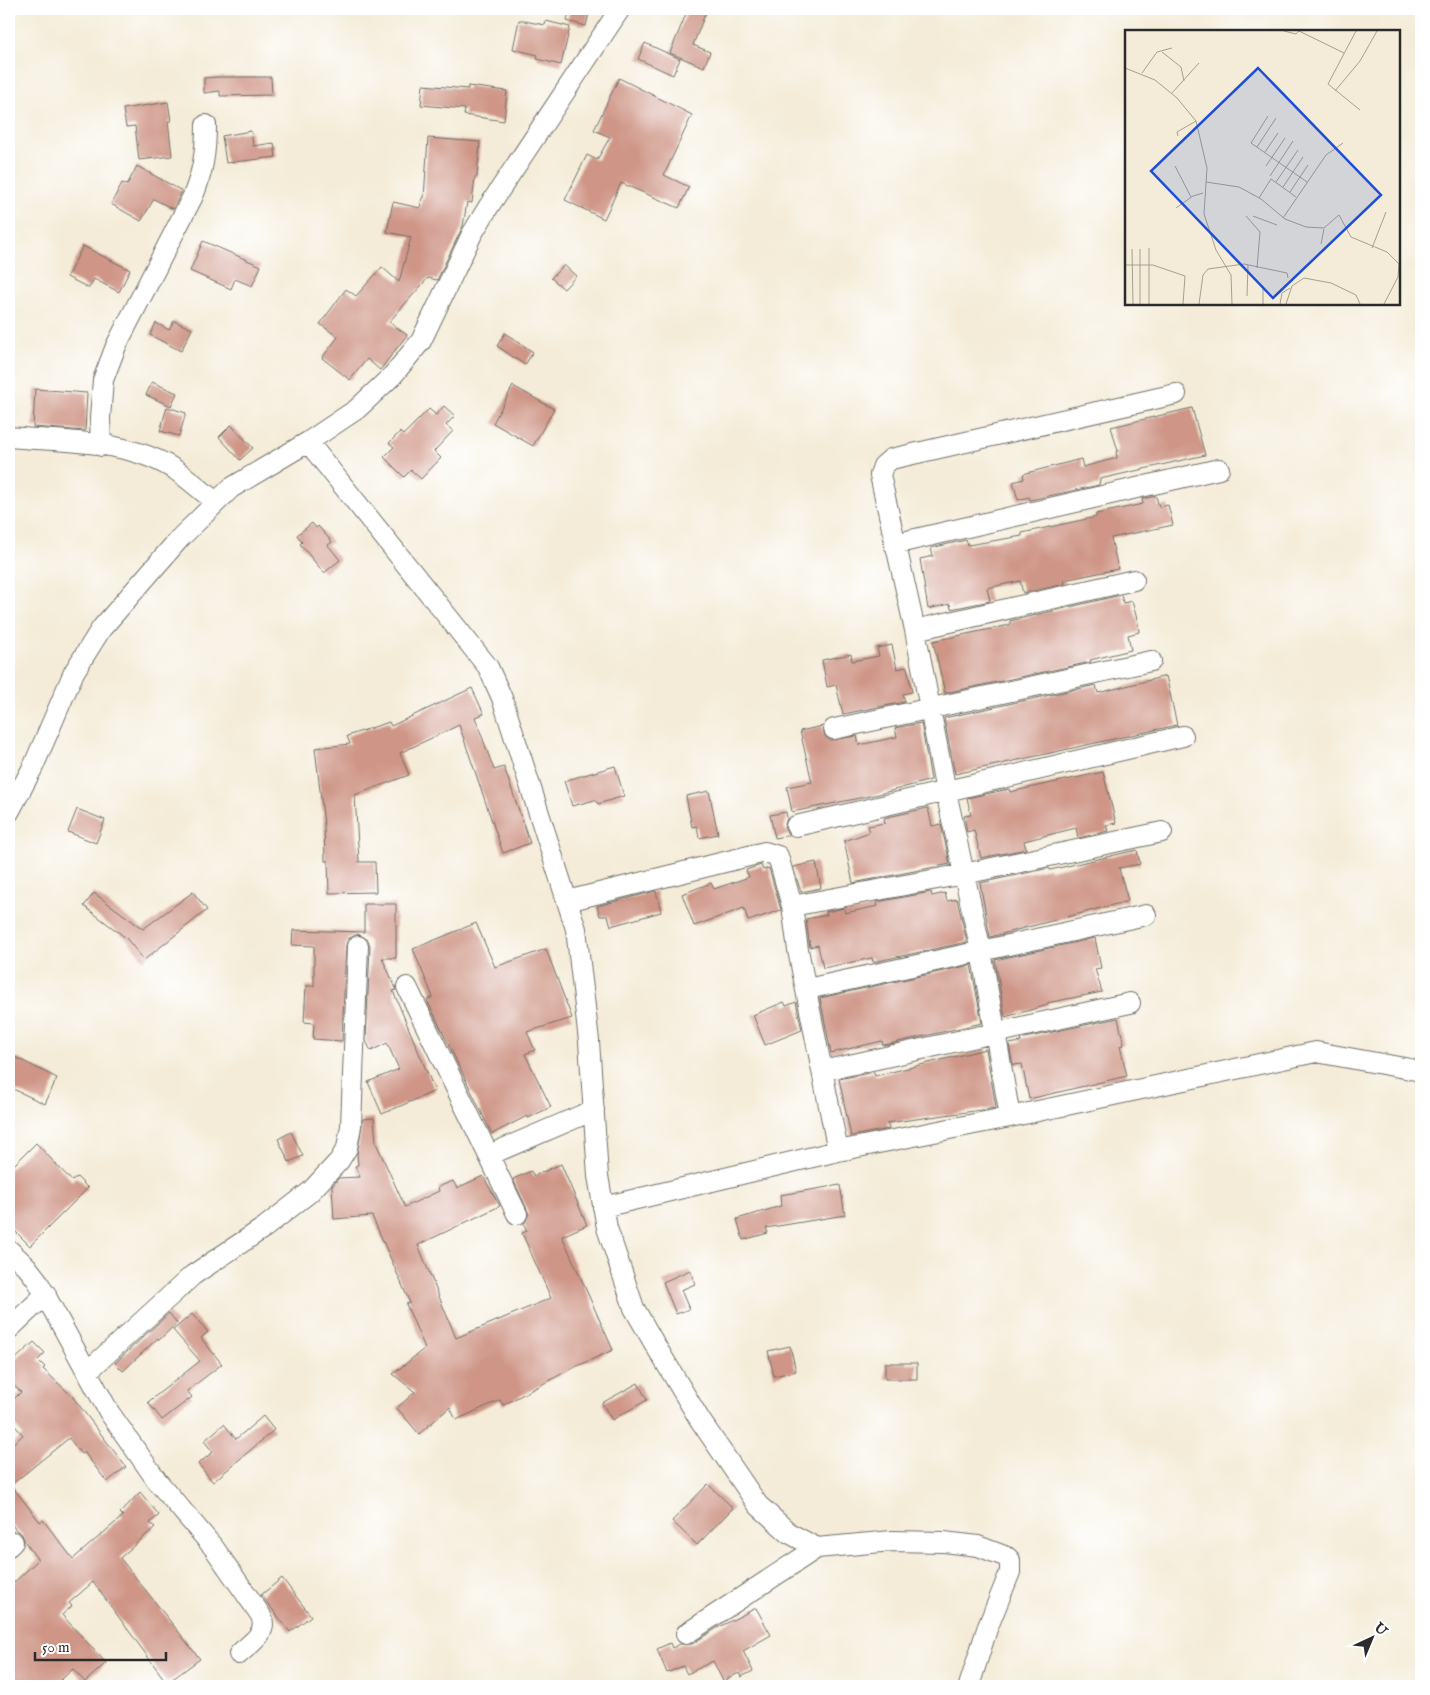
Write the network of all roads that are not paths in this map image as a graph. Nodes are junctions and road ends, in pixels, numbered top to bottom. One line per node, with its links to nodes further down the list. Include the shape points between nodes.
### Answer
1 (620, 9): 5 (street, via 472,234 422,341 376,393)
2 (206, 125): 6 (street, via 202,174 116,346 103,380)
3 (1176, 394): 9 (street, via 891,459 883,466 880,475)
4 (9, 437): 6 (street)
5 (308, 442): 8 (street, via 250,475); 21 (street, via 488,667 502,698)
6 (101, 446): 8 (street, via 155,459 177,470)
7 (1218, 470): 9 (street)
8 (216, 502): 17 (street, via 131,594 88,647)
9 (894, 544): 11 (street)
10 (1134, 580): 11 (street)
11 (915, 630): 13 (street)
12 (1151, 661): 13 (street)
13 (930, 708): 14 (street); 16 (street)
14 (834, 729)
15 (1183, 736): 16 (street)
16 (946, 792): 18 (street); 20 (street)
17 (9, 812)
18 (796, 826)
19 (1162, 832): 20 (street)
20 (964, 874): 22 (street); 25 (street)
21 (567, 901): 22 (street, via 765,852 780,859); 32 (street, via 580,954)
22 (792, 906): 27 (street)
23 (1146, 915): 25 (street)
24 (358, 946): 41 (street, via 351,1126 347,1148 310,1192 265,1227 193,1275)
25 (981, 951): 27 (street); 29 (street)
26 (407, 987): 35 (street)
27 (807, 989): 30 (street)
28 (1130, 1003): 29 (street)
29 (996, 1031): 30 (street); 33 (street)
30 (822, 1070): 34 (street)
31 (1421, 1071): 33 (street, via 1316,1052)
32 (594, 1110): 35 (street); 36 (street)
33 (1010, 1117): 34 (street)
34 (838, 1151): 36 (street)
35 (489, 1155): 37 (street)
36 (603, 1206): 42 (street, via 607,1228 634,1308 700,1420 768,1515 789,1533)
37 (517, 1214)
38 (9, 1250): 39 (street, via 27,1267)
39 (46, 1294): 40 (street); 41 (street)
40 (9, 1329)
41 (88, 1371): 44 (street, via 109,1412 158,1482 214,1548 265,1623 263,1631)
42 (817, 1548): 43 (street); 45 (street, via 944,1542 978,1546 1007,1557 1010,1572)
43 (686, 1634)
44 (239, 1654)
45 (969, 1686)

